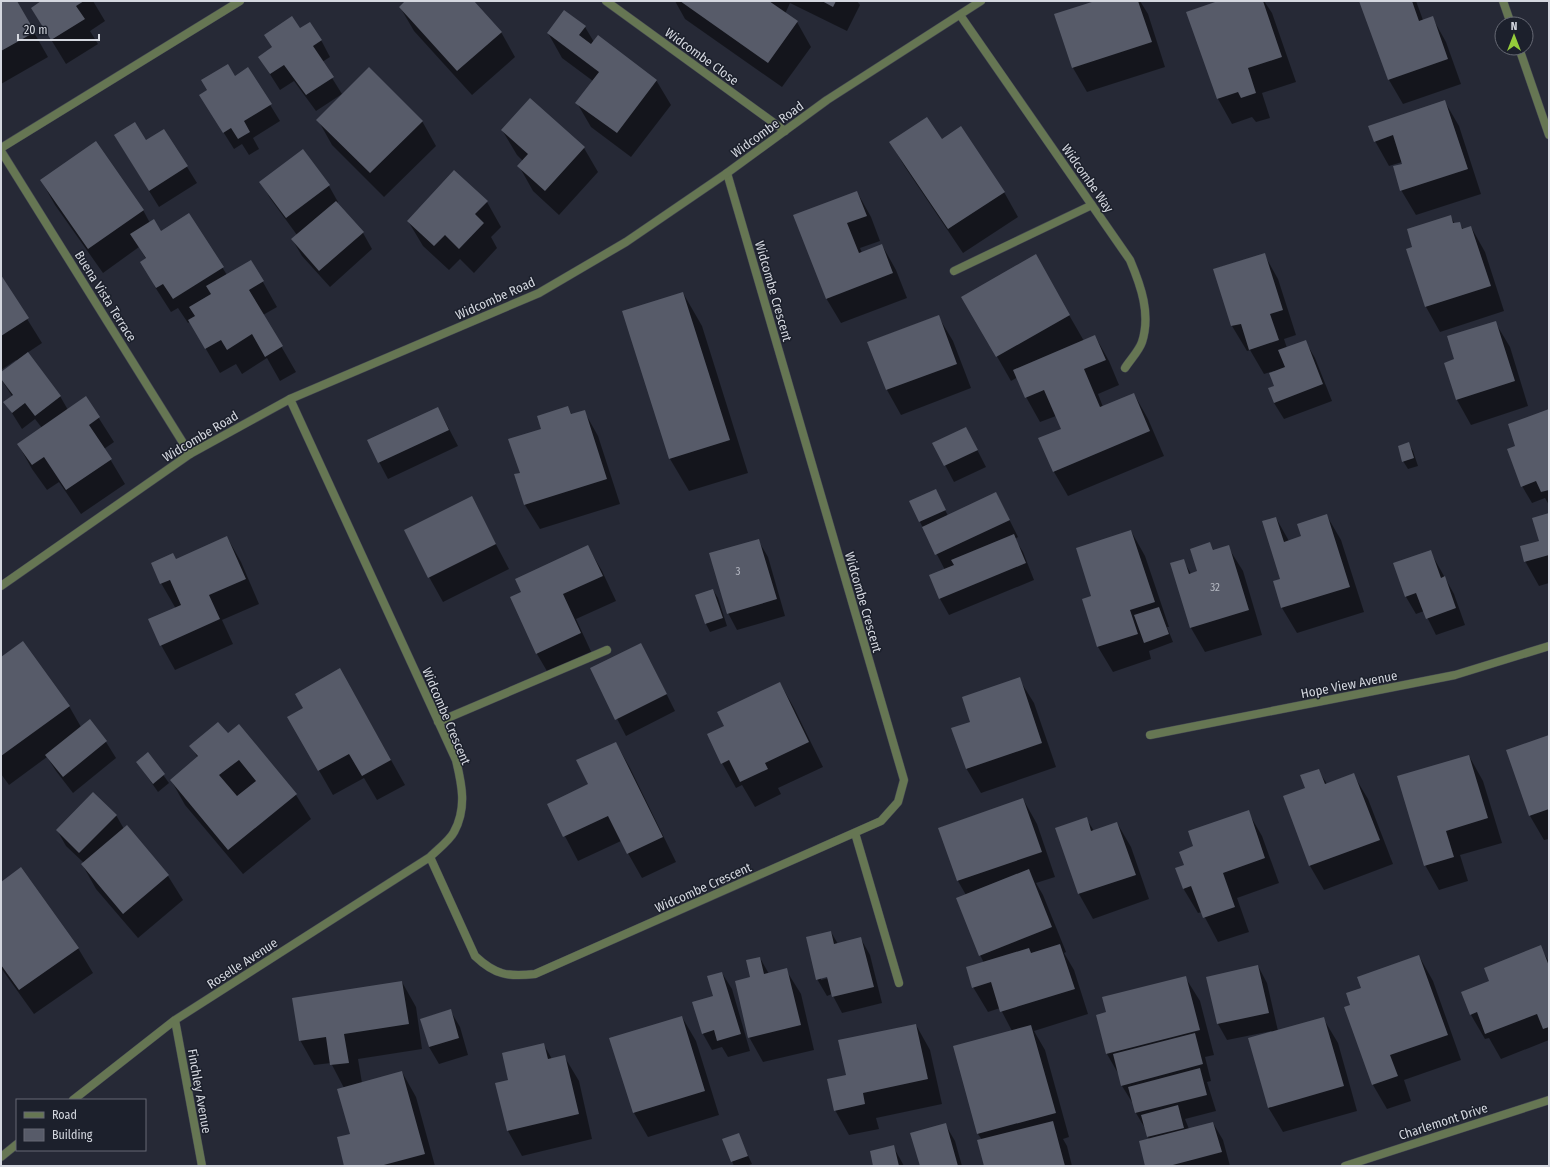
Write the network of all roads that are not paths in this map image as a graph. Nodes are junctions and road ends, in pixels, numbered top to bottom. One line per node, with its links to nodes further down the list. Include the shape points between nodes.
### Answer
1 (240, 1): 10 (street)
2 (606, 1): 8 (street, Widcombe Close)
3 (981, 1): 5 (street, Widcombe Road)
4 (1503, 1): 6 (street)
5 (960, 15): 8 (street, Widcombe Road, via 827,100); 12 (street, Widcombe Way)
6 (1508, 16)
7 (1522, 56): 9 (street)
8 (785, 131): 11 (street, Widcombe Road)
9 (1549, 135)
10 (1, 149): 16 (street, Buena Vista Terrace)
11 (727, 173): 15 (street, Widcombe Road, via 626,242 538,293); 22 (street, Widcombe Crescent, via 904,780 898,802 881,821)
12 (1092, 205): 13 (street); 14 (street, Widcombe Way, via 1130,260 1139,280 1144,301 1146,324 1142,343)
13 (954, 271)
14 (1125, 368)
15 (290, 398): 16 (street, Widcombe Road); 20 (street, Widcombe Crescent)
16 (190, 454): 17 (street, Widcombe Road)
17 (1, 586)
18 (1549, 646): 21 (street, Hope View Avenue, via 1455,675)
19 (607, 650): 20 (street)
20 (438, 722): 23 (street, Widcombe Crescent, via 456,760 462,783 462,807 454,833)
21 (1150, 735)
22 (855, 833): 23 (street, Widcombe Crescent, via 535,974 518,976 486,967 474,956); 24 (street)
23 (430, 857): 25 (street, Roselle Avenue)
24 (899, 983)
25 (175, 1020): 26 (street, Roselle Avenue); 30 (street, Finchley Avenue)
26 (74, 1099)
27 (1549, 1100): 31 (street, Charlemont Drive)
28 (16, 1145): 29 (street)
29 (1, 1157)
30 (202, 1166)
31 (1347, 1166)

